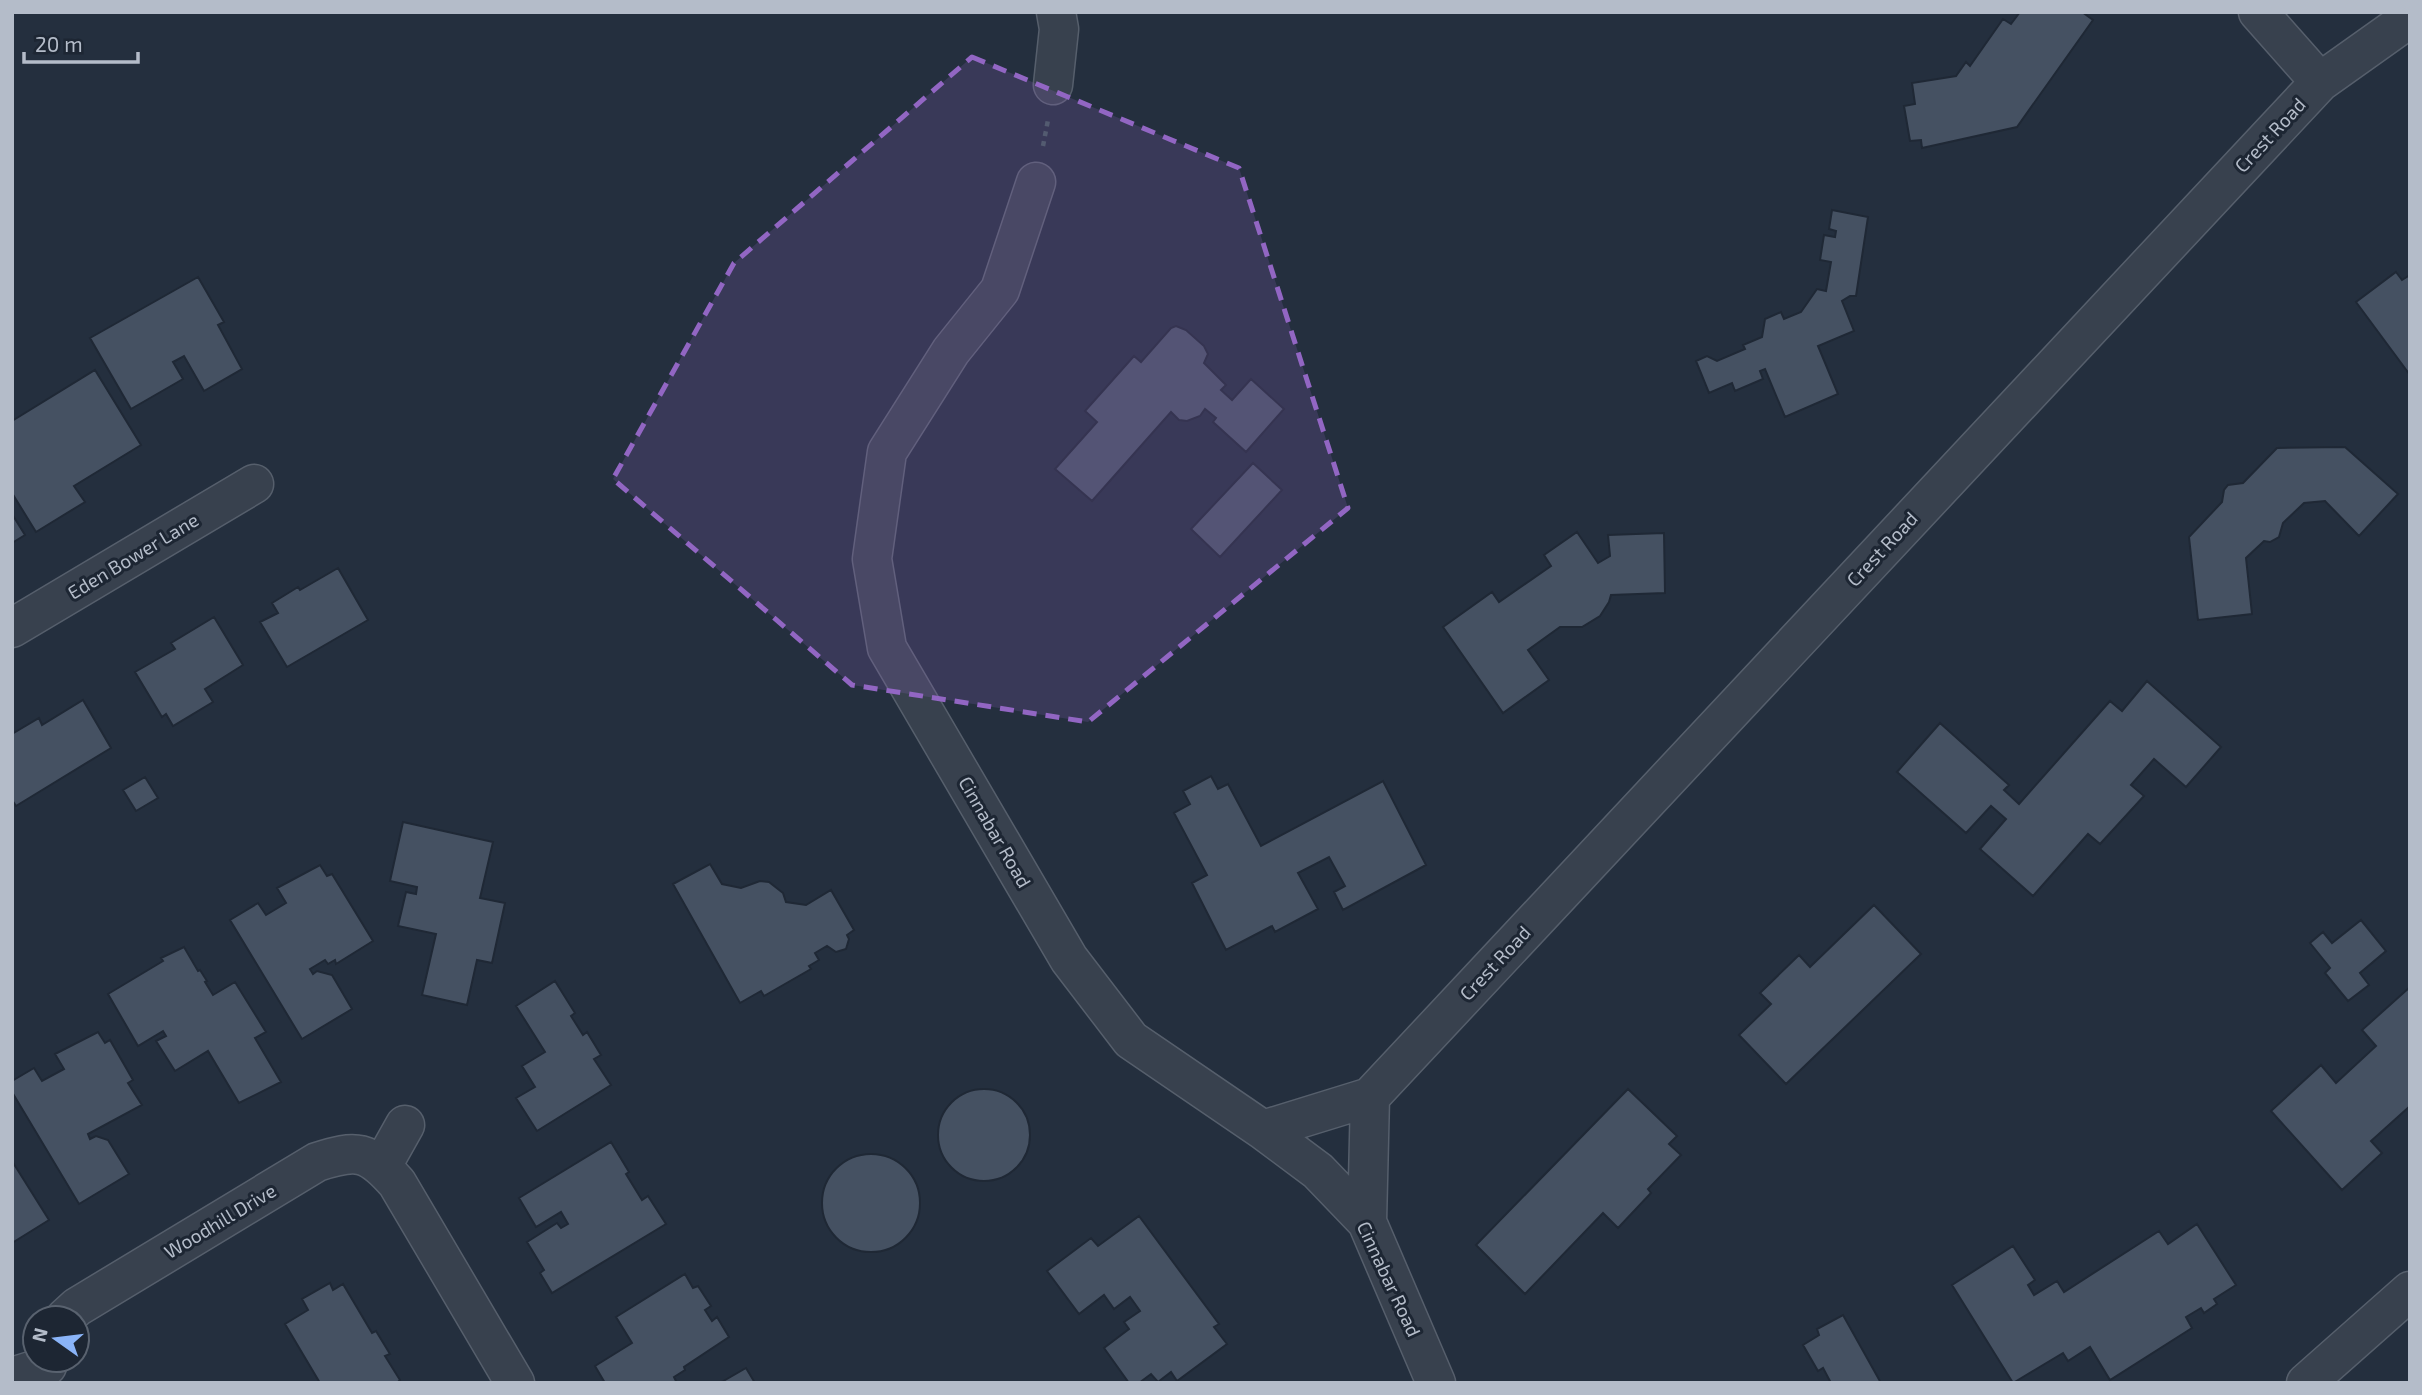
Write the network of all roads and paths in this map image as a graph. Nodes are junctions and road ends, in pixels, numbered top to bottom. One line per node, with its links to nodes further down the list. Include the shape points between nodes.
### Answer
1 (1056, 12): 5 (street, via 1059,29)
2 (2258, 12): 4 (street)
3 (2410, 18): 4 (street, Crest Road)
4 (2320, 82): 9 (street, Crest Road)
5 (1053, 85): 6 (path)
6 (1036, 182): 11 (street, Cinnabar Road, via 1000,290 951,351 887,452 872,559 887,648 1069,959 1131,1040)
7 (254, 484): 8 (street, Eden Bower Lane)
8 (12, 628)
9 (1370, 1097): 11 (street, Crest Road); 13 (street)
10 (405, 1125): 12 (street)
11 (1263, 1130): 13 (street, Cinnabar Road, via 1318,1171)
12 (382, 1166): 15 (street, Woodhill Drive, via 364,1155 344,1153 317,1162); 16 (street, via 397,1183)
13 (1367, 1222): 17 (street, Cinnabar Road)
14 (2410, 1291): 18 (street)
15 (81, 1304)
16 (515, 1383)
17 (1436, 1383)
18 (2306, 1383)

